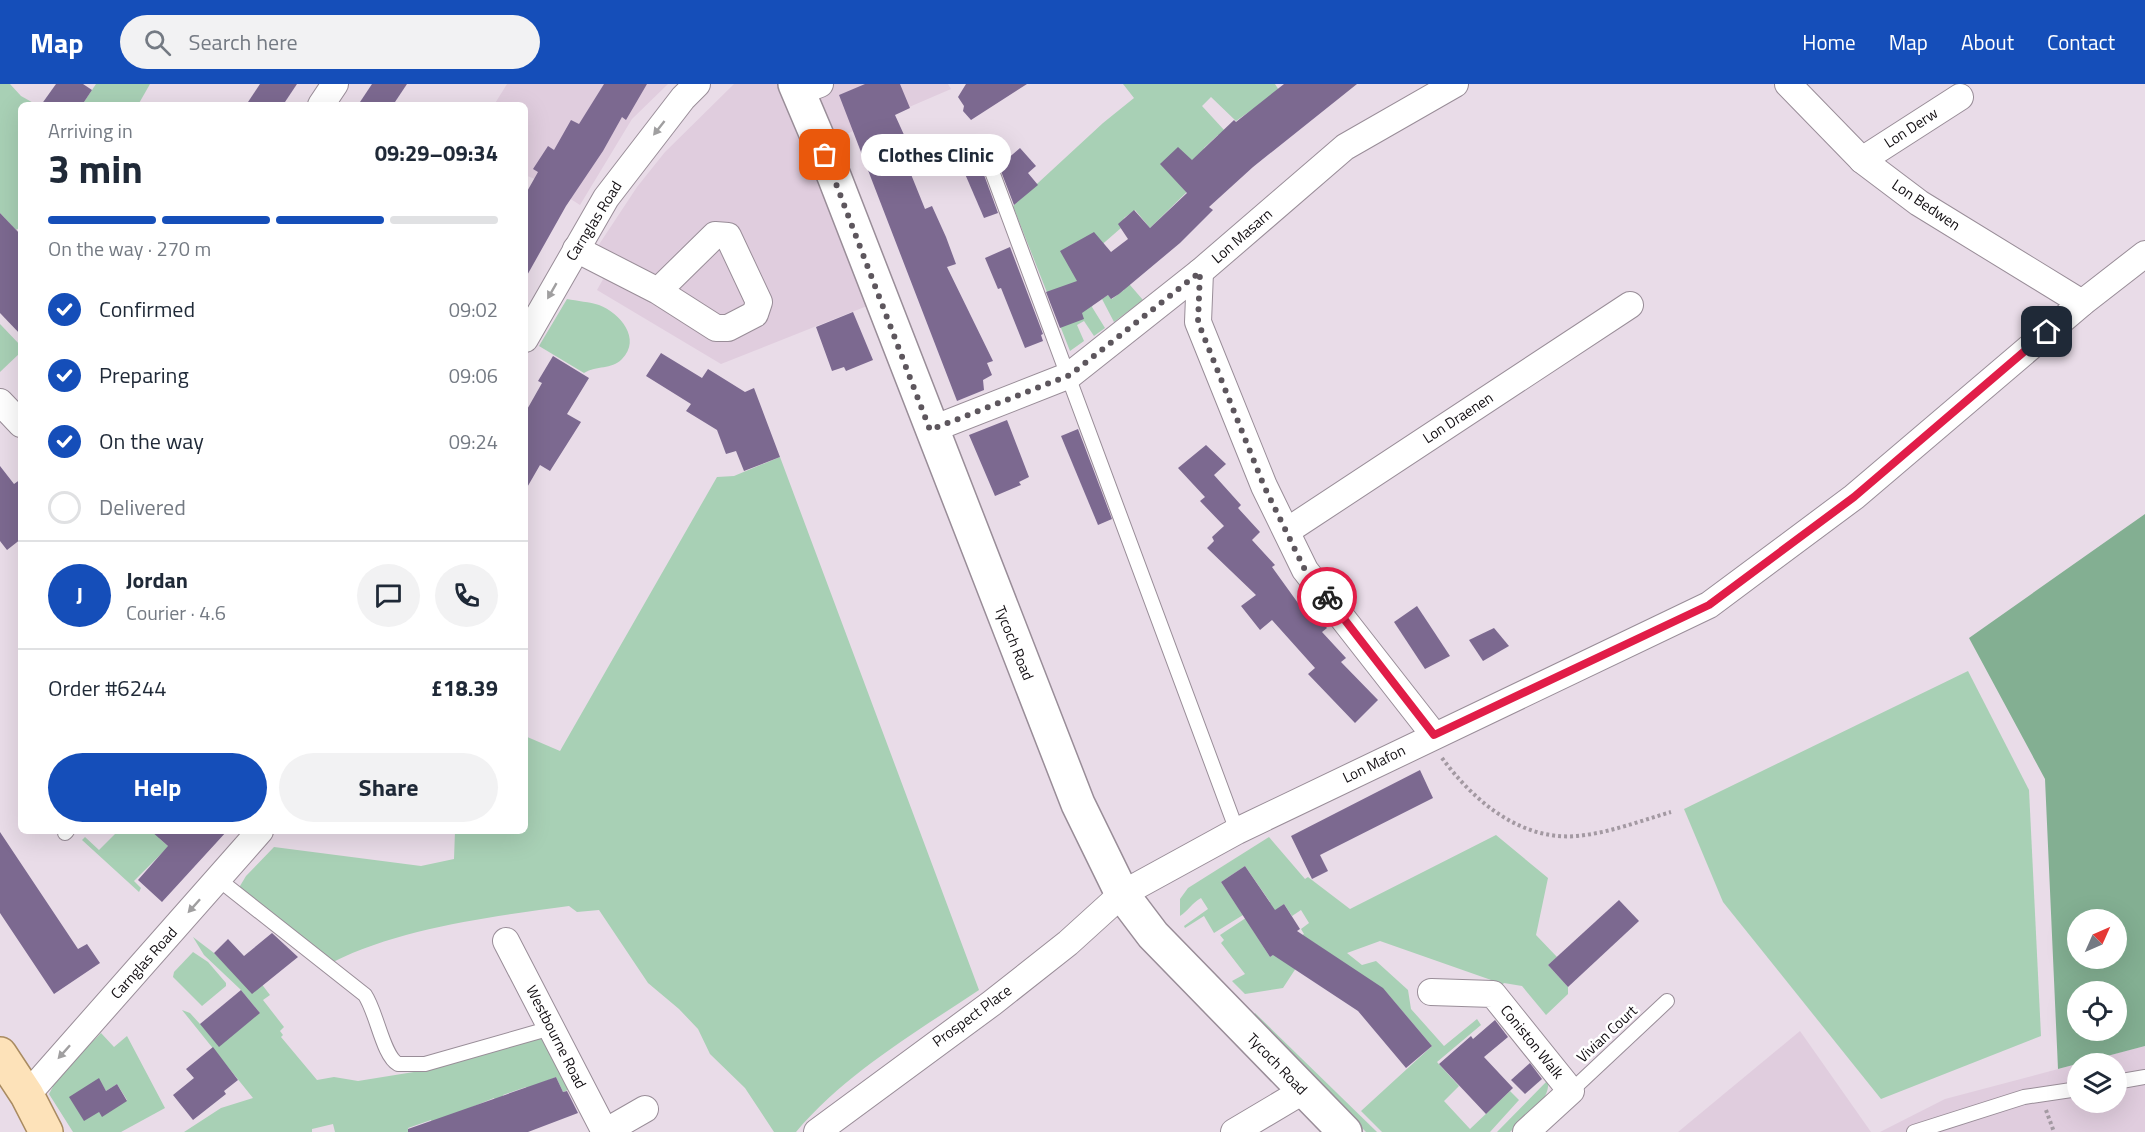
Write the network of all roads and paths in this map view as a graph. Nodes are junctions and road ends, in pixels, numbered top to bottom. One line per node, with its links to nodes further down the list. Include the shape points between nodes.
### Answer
1 (335, 84): 7 (street)
2 (697, 84): 10 (street, Carnglas Road, one-way to 10, via 606,198)
3 (1455, 84): 12 (street, Lon Masarn, via 1345,147)
4 (1788, 84): 9 (street, Lon Bedwen)
5 (805, 87): 20 (street, Tycoch Road)
6 (1960, 97): 9 (street, Lon Derw)
7 (323, 102)
8 (987, 158): 17 (lane)
9 (1862, 160): 14 (street, Lon Bedwen, via 1918,203)
10 (576, 249): 13 (street); 16 (street, Carnglas Road, one-way to 16)
11 (2145, 254): 14 (street, Lon Mafon)
12 (1200, 272): 17 (street, Lon Masarn); 21 (street, via 1198,322 1264,486)
13 (658, 291)
14 (2082, 303): 22 (street, Lon Mafon, via 1854,497 1709,605)
15 (1630, 305): 21 (street, Lon Draenen)
16 (528, 334)
17 (1070, 375): 20 (street, Lon Masarn); 24 (lane)
18 (0, 402): 19 (street)
19 (18, 421)
20 (930, 430): 27 (street, Tycoch Road, via 1078,804)
21 (1287, 531): 22 (street, via 1305,570)
22 (1434, 735): 23 (path, via 1439,753 1473,795 1500,816 1530,828 1575,836 1617,829); 24 (street, Lon Mafon)
23 (1671, 812)
24 (1237, 831): 27 (street, Lon Mafon)
25 (257, 834): 26 (street, Carnglas Road)
26 (218, 879): 31 (lane, via 365,995 374,1009 386,1051 398,1064 425,1064); 39 (street, Carnglas Road, one-way to 39)
27 (1122, 894): 35 (street, Tycoch Road, via 1153,935); 41 (street, Prospect Place, via 1043,963)
28 (506, 942): 31 (street, Westbourne Road)
29 (1431, 992): 36 (street, Coniston Walk, via 1493,994)
30 (1666, 1001): 36 (lane, Vivian Court)
31 (551, 1028): 40 (street, Westbourne Road)
32 (0, 1054): 39 (main road)
33 (2145, 1077): 34 (lane)
34 (2127, 1080)
35 (1303, 1091): 42 (street); 43 (street, Tycoch Road)
36 (1571, 1091): 44 (street, Coniston Walk)
37 (2067, 1091): 45 (lane, via 2024,1097)
38 (645, 1109): 40 (street)
39 (33, 1120)
40 (605, 1132)
41 (817, 1132)
42 (1234, 1132)
43 (1345, 1132)
44 (1526, 1132)
45 (1914, 1132)

